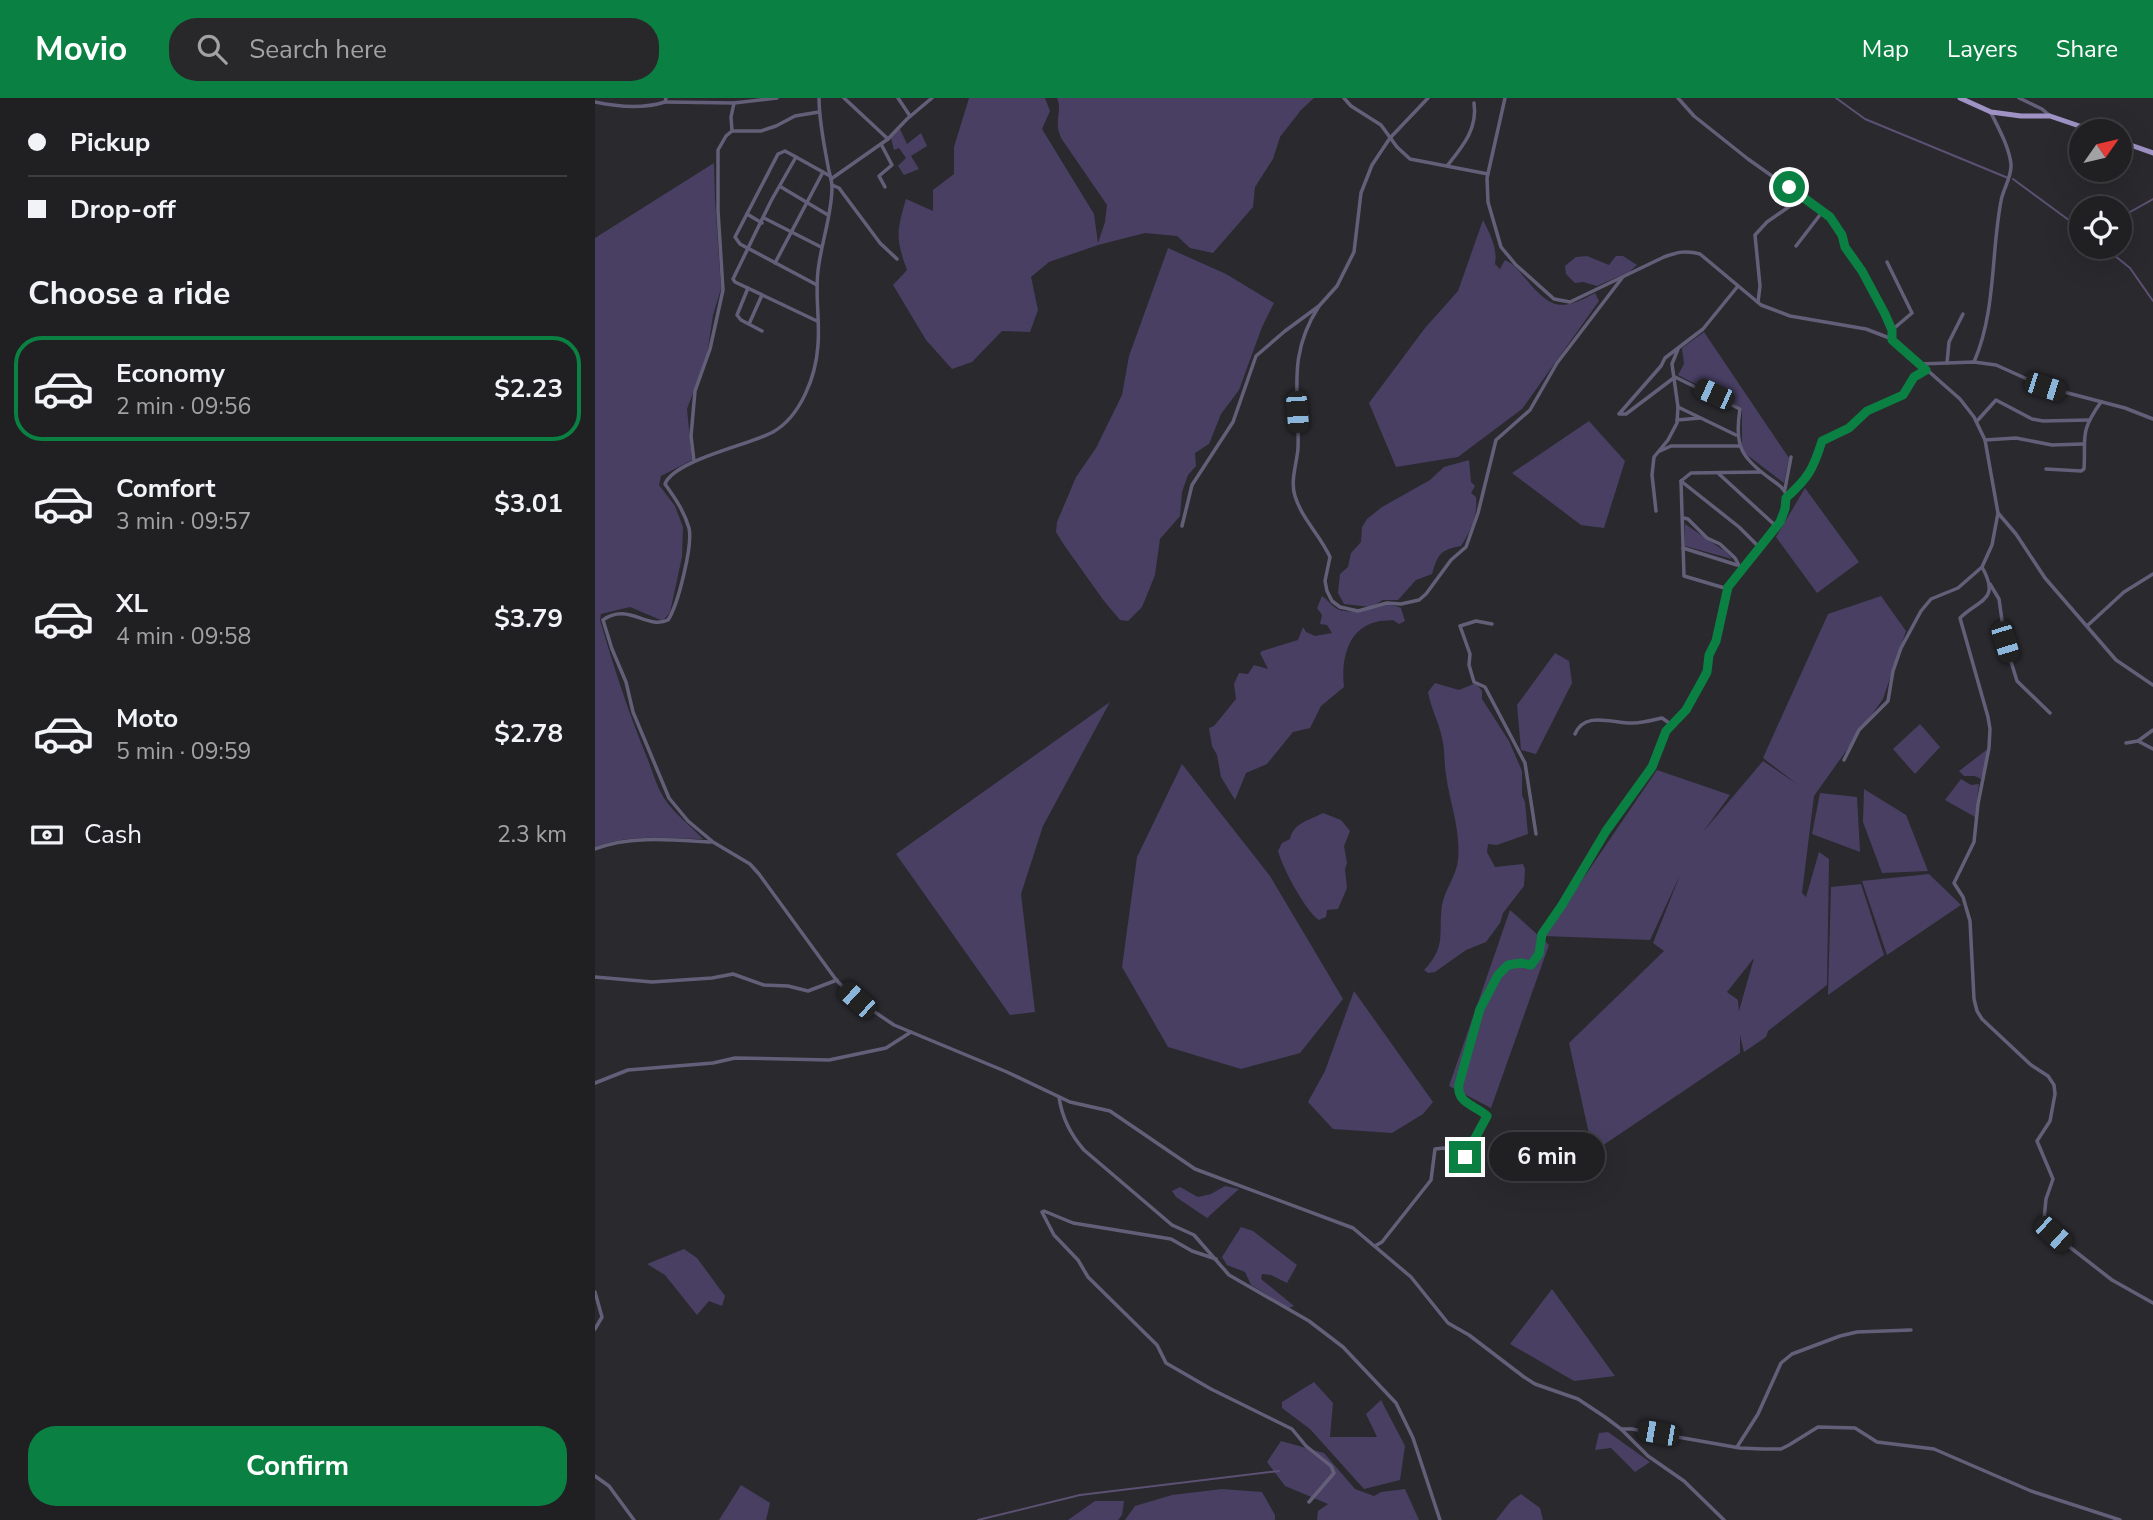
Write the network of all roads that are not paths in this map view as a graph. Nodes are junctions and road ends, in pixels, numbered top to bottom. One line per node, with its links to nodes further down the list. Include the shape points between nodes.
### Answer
1 (776, 98): 14 (street)
2 (819, 98): 16 (street)
3 (844, 98): 23 (street)
4 (898, 98): 18 (street)
5 (932, 98): 18 (street)
6 (1344, 98): 22 (street, via 1381,125)
7 (1428, 98): 22 (street)
8 (1505, 98): 30 (street)
9 (1678, 98): 35 (street, via 1748,159)
10 (1960, 98): 17 (main road)
11 (2019, 98): 19 (street)
12 (666, 100): 13 (street, via 626,107); 14 (street)
13 (595, 102)
14 (734, 103): 21 (street)
15 (1474, 103): 28 (street, via 1476,114 1468,139)
16 (819, 112): 21 (street, via 795,116 761,131); 31 (street)
17 (1991, 112): 19 (main road); 62 (street, via 2011,168 2001,199 1984,325)
18 (910, 116): 23 (street)
19 (2050, 117): 20 (main road)
20 (2069, 123)
21 (732, 131): 80 (street, via 718,150 723,289 711,349 695,391)
22 (1390, 138): 28 (street, via 1410,159); 54 (street, via 1363,186 1349,265)
23 (888, 139): 24 (street)
24 (881, 144): 31 (street); 34 (street, via 892,166 879,176)
25 (2132, 146): 26 (main road)
26 (2153, 153)
27 (796, 157): 29 (street); 33 (street); 38 (street, via 785,151 778,154)
28 (1447, 166): 30 (street)
29 (823, 172): 31 (street); 36 (street)
30 (1488, 174): 48 (street, via 1488,202 1501,247 1554,299 1572,302)
31 (830, 177): 32 (street)
32 (832, 185): 39 (street); 45 (street)
33 (781, 187): 36 (street); 40 (street)
34 (885, 187)
35 (1803, 197): 37 (street); 53 (street, via 1755,235 1761,286)
36 (808, 204): 39 (street); 41 (street)
37 (1823, 211): 42 (street); 58 (street, via 1842,235)
38 (747, 214): 40 (street); 44 (street, via 735,237)
39 (828, 215): 43 (street)
40 (763, 220): 41 (street); 44 (street)
41 (792, 232): 43 (street); 47 (street)
42 (1796, 246)
43 (821, 247): 49 (street)
44 (749, 248): 47 (street); 51 (street, via 733,279)
45 (897, 259)
46 (1887, 262): 58 (street, via 1912,313)
47 (775, 263): 49 (street)
48 (1623, 277): 50 (street, via 1675,253 1692,251); 54 (street, via 1557,363 1530,410 1496,440 1467,547 1419,600 1358,611 1332,601 1325,580 1330,557 1302,513 1293,488 1298,448 1296,371 1310,320)
49 (817, 285): 56 (street)
50 (1738, 286): 53 (street); 61 (street, via 1703,329)
51 (748, 288): 52 (street); 57 (street, via 737,315)
52 (762, 295): 56 (street); 57 (street)
53 (1758, 302): 60 (street, via 1790,316 1866,329)
54 (1319, 306): 90 (street, via 1256,356 1233,422 1192,485)
55 (1963, 314): 63 (street, via 1949,342)
56 (817, 321): 80 (street, via 812,375 794,415 772,432)
57 (749, 324): 59 (street)
58 (1892, 330): 60 (street)
59 (762, 331)
60 (1892, 340): 64 (street)
61 (1679, 347): 66 (street, via 1672,364); 66 (street, via 1619,414 1626,414)
62 (1974, 362): 63 (street); 67 (street, via 1996,365 2045,387)
63 (1947, 363): 64 (street)
64 (1919, 364): 65 (street)
65 (1926, 370): 73 (street, via 1961,399); 86 (street, via 1914,377 1903,395 1867,411 1849,428 1822,441 1813,469)
66 (1675, 377): 68 (street); 74 (street, via 1740,408)
67 (2101, 402): 70 (street); 72 (street)
68 (1678, 407): 69 (street); 71 (street)
69 (1702, 418): 71 (street); 74 (street)
70 (2153, 419)
71 (1677, 420): 78 (street)
72 (2089, 420): 73 (street, via 2032,419 1996,400); 76 (street)
73 (1977, 421): 75 (street)
74 (1737, 436): 77 (street)
75 (1985, 440): 76 (street); 88 (street)
76 (2083, 444): 81 (street, via 2083,470)
77 (1740, 446): 78 (street, via 1671,446); 83 (street)
78 (1658, 452): 87 (street, via 1651,475)
79 (1791, 457): 85 (street)
80 (694, 461): 112 (street, via 667,477 665,484 690,531 672,615 656,623 625,613 611,614 603,625 669,798)
81 (2046, 469)
82 (1718, 472): 83 (street); 84 (street, via 1691,473); 91 (street)
83 (1761, 472): 85 (street)
84 (1681, 481): 92 (street); 93 (street)
85 (1785, 489): 86 (street)
86 (1787, 496): 91 (street)
87 (1656, 511)
88 (1998, 513): 95 (street); 101 (street)
89 (1684, 518): 94 (street, via 1720,544)
90 (1182, 526)
91 (1777, 527): 92 (street)
92 (1759, 547): 96 (street)
93 (1683, 548): 94 (street); 99 (street, via 1684,576)
94 (1737, 565): 96 (street)
95 (1982, 568): 98 (street); 110 (street, via 1958,588 1931,599 1921,611 1901,648 1888,701 1859,730)
96 (1742, 569): 99 (street)
97 (2153, 573): 101 (street)
98 (1989, 582): 103 (street, via 1999,599 2017,681); 122 (street, via 1983,602 1960,618 1990,729 1974,842 1954,883 1970,922 1974,999 1982,1019 2054,1085 2050,1121 2037,1141 2053,1179 2044,1220 2068,1248)
99 (1728, 589): 104 (street, via 1707,672)
100 (1492, 624): 111 (street, via 1476,621 1460,626 1474,682 1485,687 1525,763)
101 (2087, 626): 102 (street, via 2116,660)
102 (2153, 685)
103 (2050, 713)
104 (1672, 725): 106 (street, via 1662,718 1633,723 1590,720); 119 (street, via 1652,767 1610,824 1542,934 1537,960 1531,965 1504,967 1480,1009 1458,1090 1468,1105 1485,1113 1485,1123 1462,1159 1444,1148 1435,1149 1431,1180)
105 (2153, 730): 107 (street)
106 (1575, 734)
107 (2138, 741): 108 (street); 109 (street)
108 (2126, 743)
109 (2153, 749)
110 (1844, 760)
111 (1536, 834)
112 (713, 842): 113 (street, via 637,841); 115 (street, via 759,874)
113 (595, 849)
114 (595, 976): 115 (street, via 652,982 733,974 770,986 808,991)
115 (837, 980): 116 (street, via 874,1012)
116 (911, 1032): 117 (street, via 886,1048 829,1060 735,1058 628,1070); 118 (street)
117 (595, 1083)
118 (1059, 1097): 119 (street, via 1110,1111 1195,1169 1344,1223); 120 (street, via 1072,1137 1084,1150 1172,1225 1194,1235)
119 (1375, 1247): 125 (street, via 1411,1277 1448,1323 1535,1384 1578,1399)
120 (1216, 1259): 128 (street, via 1171,1238 1073,1223 1042,1212 1088,1278 1157,1345 1166,1363 1292,1429 1331,1466 1334,1473); 130 (street, via 1229,1275 1343,1347 1396,1403 1413,1438)
121 (595, 1292): 123 (street, via 602,1317)
122 (2153, 1303)
123 (595, 1329)
124 (1911, 1330): 126 (street, via 1857,1332 1792,1354 1781,1363)
125 (1621, 1429): 126 (street); 131 (street)
126 (1737, 1447): 132 (street, via 1781,1448 1818,1427 1855,1428 1882,1444 1934,1449 2031,1491)
127 (595, 1476): 129 (street, via 609,1486)
128 (1309, 1502)
129 (634, 1520)
130 (1440, 1520)
131 (1724, 1520)
132 (2120, 1520)

